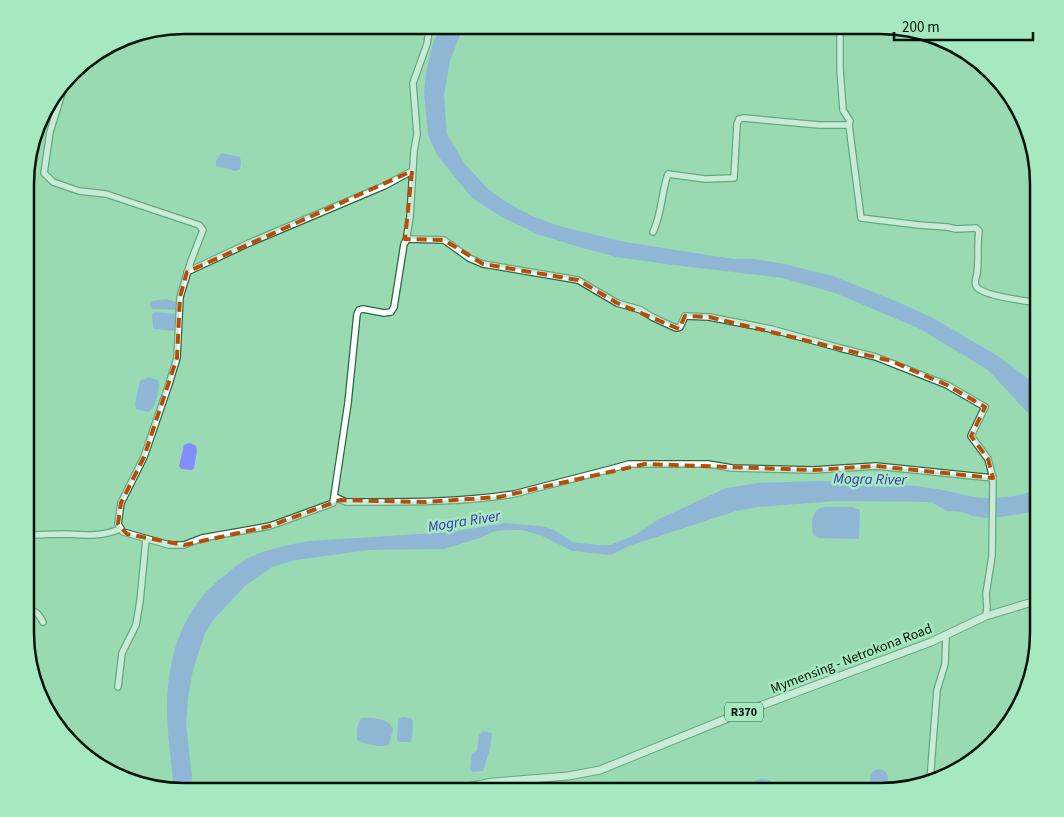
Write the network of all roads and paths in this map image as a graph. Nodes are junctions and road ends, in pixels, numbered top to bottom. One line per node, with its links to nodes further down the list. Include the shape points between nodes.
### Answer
1 (429, 34): 5 (street, via 413,83 417,134)
2 (840, 34): 4 (street, via 843,110)
3 (62, 97): 8 (street, via 50,132 44,173 53,182 79,191 106,194 202,227)
4 (849, 125): 6 (street, via 739,120 734,178 705,179 668,174); 9 (street, via 861,218 947,226 956,230 976,228 979,231 976,286 991,294)
5 (412, 171): 7 (street); 8 (street)
6 (653, 232)
7 (406, 241): 10 (street, via 444,240 469,258 484,264 578,280 617,303 641,310 676,328 680,327 685,316 708,317 771,329 891,361 985,407 971,436 988,459); 11 (street, via 391,312 362,309 357,314)
8 (187, 272): 12 (street, via 180,297 177,358 144,458 121,503)
9 (1030, 301)
10 (993, 478): 11 (street, via 876,466 813,470 732,468 708,464 630,464 499,497 425,502 346,502); 17 (street, via 992,556)
11 (335, 498): 14 (street, via 330,506 270,526 202,538 184,545)
12 (120, 529): 13 (street, via 90,536); 14 (street)
13 (34, 535)
14 (146, 539): 20 (street, via 136,625 122,653)
15 (1030, 603): 17 (main road, Mymensing - Netrokona Road / R370)
16 (34, 611): 18 (street)
17 (986, 616): 19 (main road, Mymensing - Netrokona Road / R370)
18 (42, 622)
19 (946, 636): 21 (street, via 945,664 937,690); 22 (main road, Mymensing - Netrokona Road / R370, via 600,770)
20 (118, 687)
21 (930, 774)
22 (488, 783)

